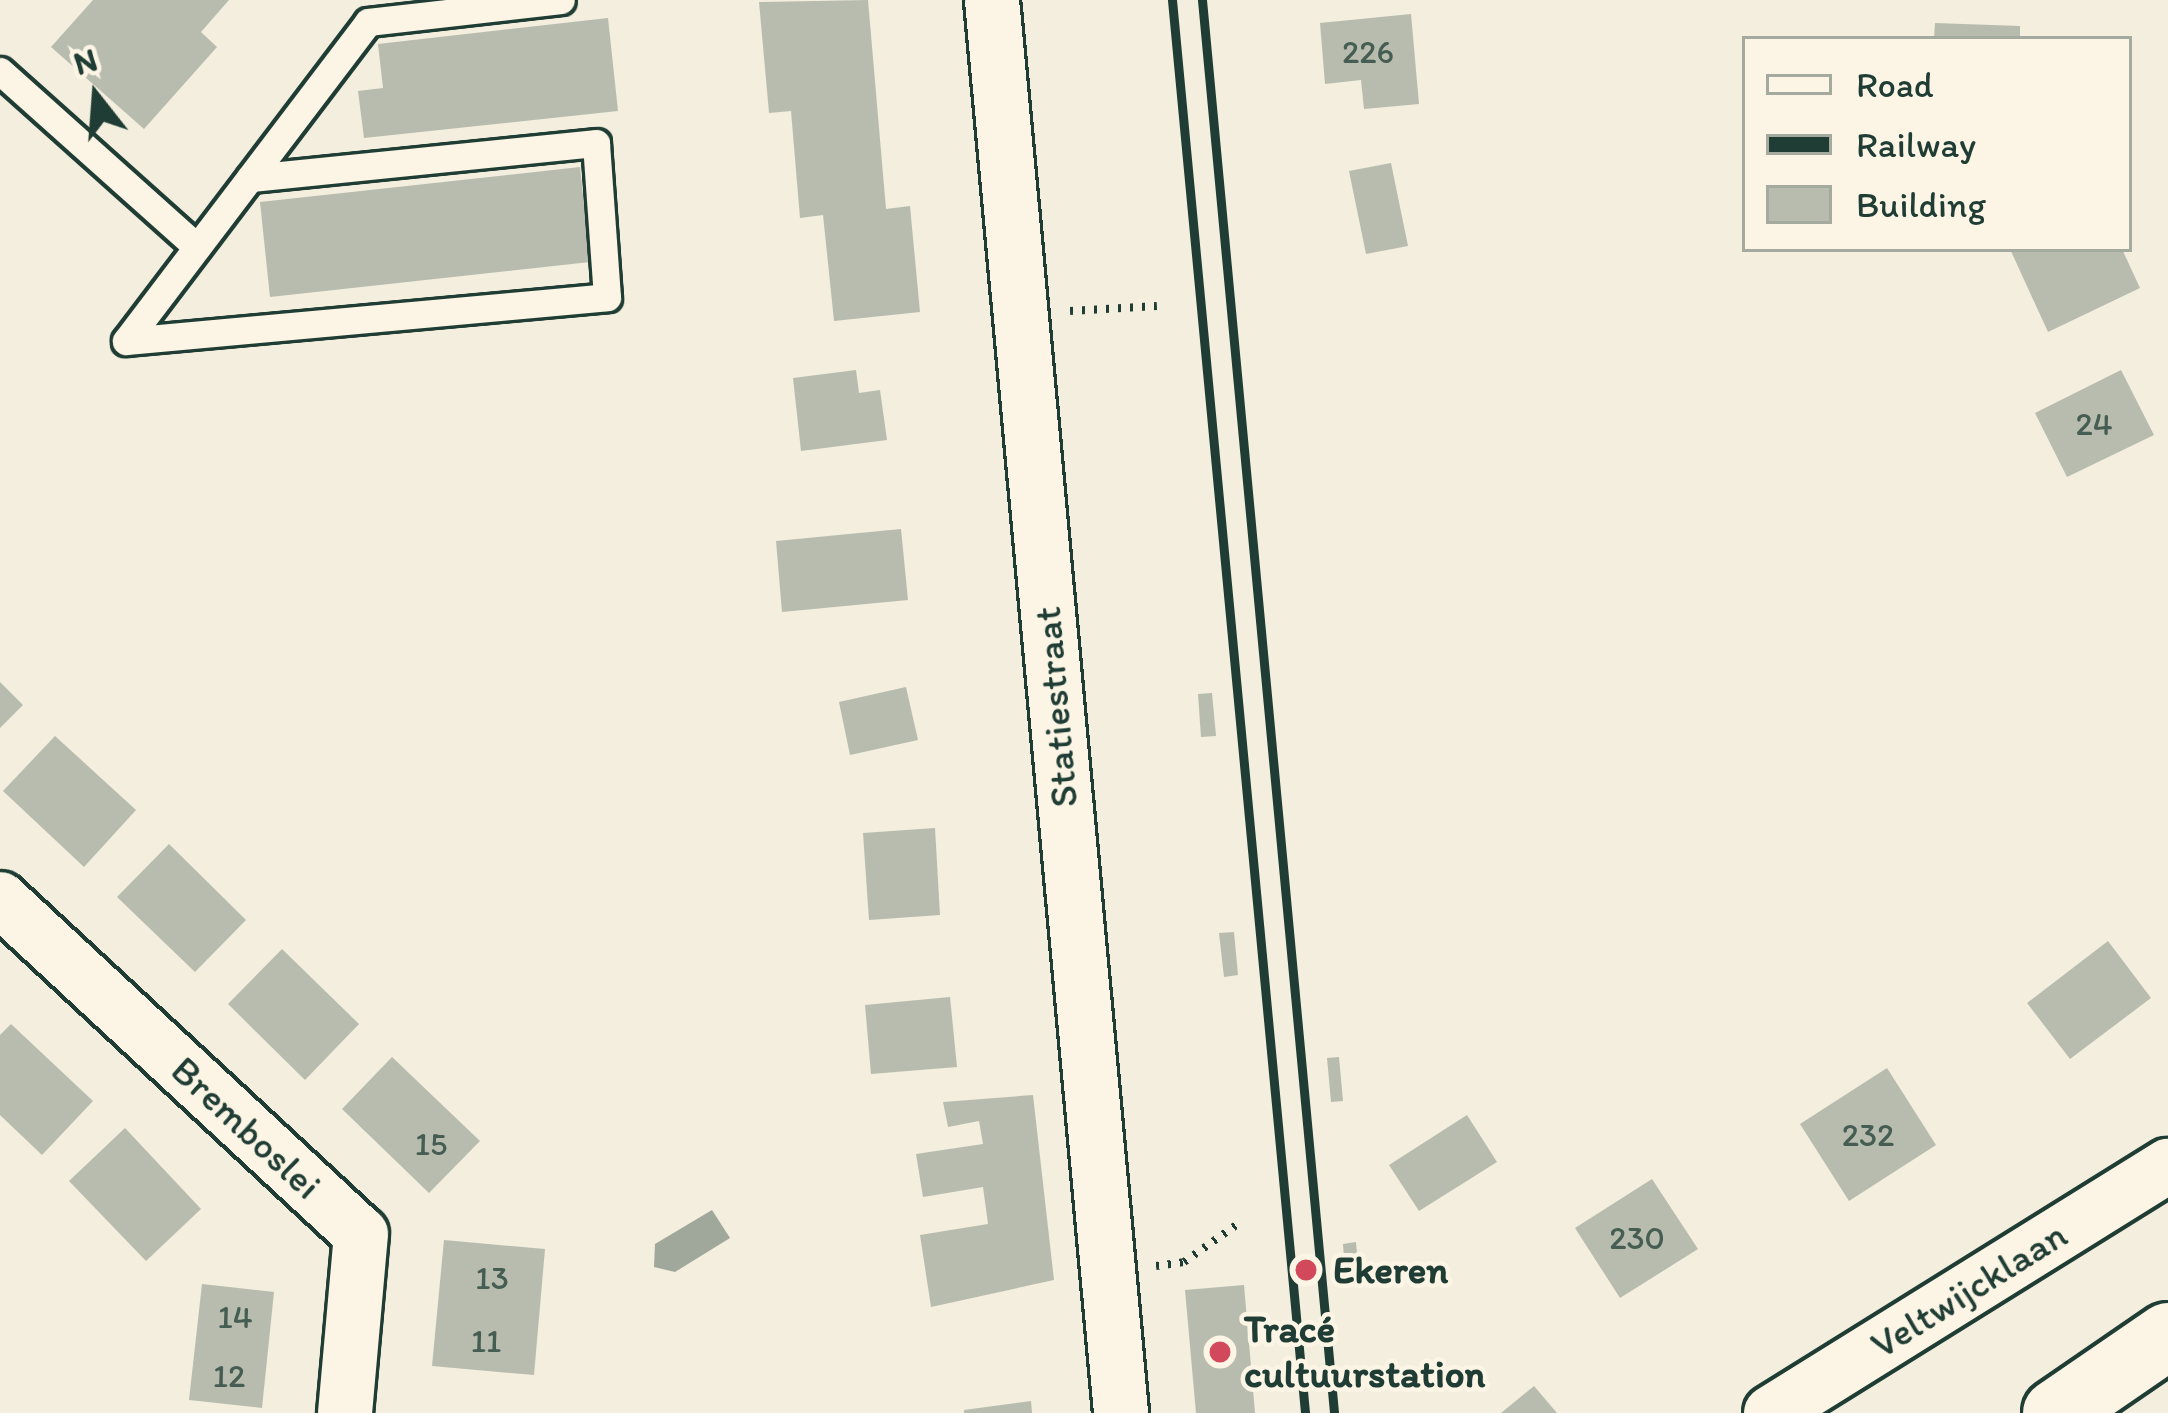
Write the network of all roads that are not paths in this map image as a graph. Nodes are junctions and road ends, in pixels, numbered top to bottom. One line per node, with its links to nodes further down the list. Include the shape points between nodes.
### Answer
1 (561, 0): 4 (lane, via 368,22)
2 (992, 0): 10 (street, Statiestraat)
3 (0, 71): 5 (lane)
4 (250, 178): 5 (lane); 5 (lane, via 596,142 607,297 126,341)
5 (197, 248)
6 (0, 899): 9 (street, Bremboslei, via 361,1234)
7 (2168, 1166): 11 (street, Veltwijcklaan)
8 (2168, 1336): 12 (street)
9 (345, 1413)
10 (1121, 1413)
11 (1771, 1413)
12 (2056, 1413)

